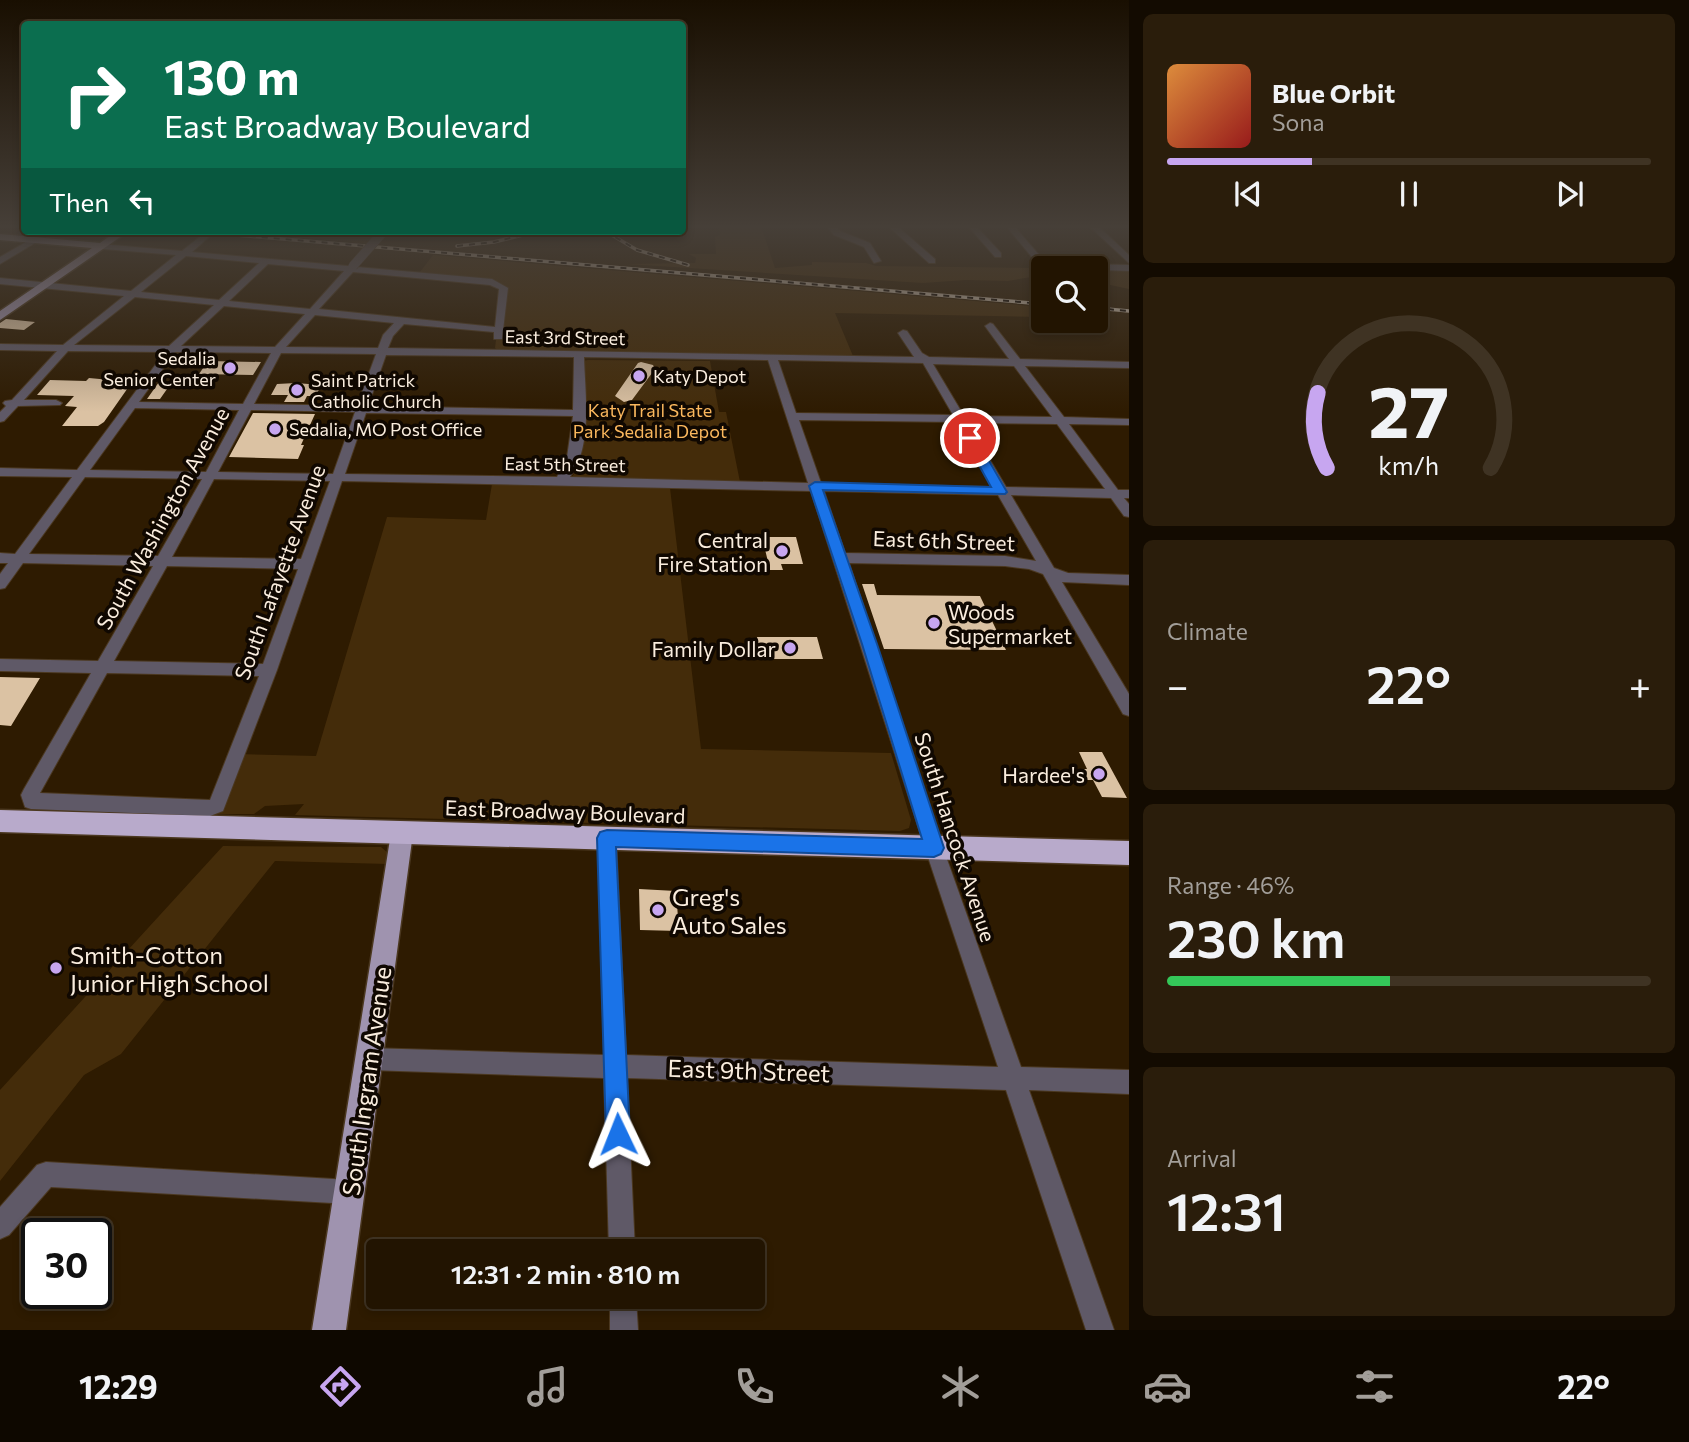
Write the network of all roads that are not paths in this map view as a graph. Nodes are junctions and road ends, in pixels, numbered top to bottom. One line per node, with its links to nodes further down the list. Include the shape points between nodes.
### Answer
1 (41, 288): 10 (main road)
2 (64, 288): 7 (street)
3 (140, 288): 7 (street)
4 (236, 288): 8 (street)
5 (333, 288): 9 (street, South Washington Avenue)
6 (503, 288): 13 (street)
7 (131, 295): 8 (street); 16 (street)
8 (221, 302): 9 (street); 17 (street)
9 (314, 311): 11 (street); 18 (street, South Washington Avenue)
10 (0, 316)
11 (402, 320): 13 (street); 19 (street, South Lafayette Avenue, via 388,335)
12 (990, 326): 24 (street)
13 (499, 330): 20 (street)
14 (903, 332): 23 (street)
15 (0, 347): 16 (street, East 3rd Street)
16 (65, 348): 17 (street, East 3rd Street); 27 (street)
17 (173, 348): 18 (street, East 3rd Street); 29 (street)
18 (277, 351): 19 (street, East 3rd Street); 30 (street, South Washington Avenue)
19 (382, 353): 20 (street, East 3rd Street); 31 (street, South Lafayette Avenue)
20 (495, 354): 21 (street, East 3rd Street)
21 (579, 354): 22 (street, East 3rd Street); 32 (street)
22 (772, 357): 23 (street, East 3rd Street); 33 (street, South Hancock Avenue)
23 (926, 360): 24 (street, East 3rd Street); 35 (street)
24 (1016, 362): 25 (street, East 3rd Street); 36 (street)
25 (1129, 365)
26 (0, 402): 27 (street)
27 (14, 403): 28 (street); 34 (street)
28 (56, 403)
29 (132, 405): 30 (street); 39 (street)
30 (248, 407): 31 (street); 40 (street, South Washington Avenue)
31 (360, 410): 32 (street); 41 (street, South Lafayette Avenue)
32 (578, 413): 42 (street, via 572,466)
33 (791, 416): 35 (street); 43 (street, South Hancock Avenue)
34 (0, 419)
35 (959, 419): 36 (street); 44 (street)
36 (1059, 421): 37 (street); 45 (street)
37 (1129, 422)
38 (0, 472): 39 (street, East 5th Street)
39 (81, 473): 40 (street, East 5th Street); 49 (street)
40 (209, 475): 41 (street, East 5th Street); 51 (street, South Washington Avenue)
41 (336, 477): 42 (street, East 5th Street); 52 (street, South Lafayette Avenue)
42 (561, 481): 43 (street, East 5th Street)
43 (815, 486): 44 (street, East 5th Street); 50 (street, South Hancock Avenue)
44 (1000, 492): 45 (street, East 5th Street); 53 (street)
45 (1115, 494): 46 (street, East 5th Street); 47 (street)
46 (1129, 494)
47 (1129, 513)
48 (0, 558): 49 (street)
49 (19, 558): 51 (street); 55 (street)
50 (839, 558): 53 (street, East 6th Street, via 1005,561); 65 (street, South Hancock Avenue)
51 (160, 561): 52 (street); 57 (street, South Washington Avenue)
52 (306, 564): 58 (street, South Lafayette Avenue)
53 (1045, 568): 54 (street, East 6th Street, via 1066,578); 59 (street)
54 (1129, 580)
55 (0, 584)
56 (0, 665): 57 (street)
57 (102, 666): 58 (street); 61 (street, South Washington Avenue, via 30,795 31,802)
58 (269, 670): 61 (street, South Lafayette Avenue)
59 (1124, 690): 60 (street)
60 (1129, 709)
61 (217, 805)
62 (0, 821): 63 (highway, East Broadway Boulevard)
63 (402, 833): 64 (highway, East Broadway Boulevard); 67 (main road, South Ingram Avenue)
64 (607, 838): 65 (highway, East Broadway Boulevard); 68 (street)
65 (934, 848): 66 (highway, East Broadway Boulevard); 69 (street, South Hancock Avenue)
66 (1129, 853)
67 (369, 1059): 68 (street, East 9th Street); 71 (main road, South Ingram Avenue)
68 (615, 1067): 69 (street, East 9th Street); 73 (street)
69 (1013, 1078): 70 (street, East 9th Street); 77 (street, South Hancock Avenue)
70 (1129, 1082)
71 (350, 1192): 72 (street, via 46,1174); 75 (main road, South Ingram Avenue)
72 (0, 1226)
73 (622, 1239)
74 (623, 1309): 76 (street)
75 (329, 1330)
76 (624, 1330)
77 (1100, 1330)

